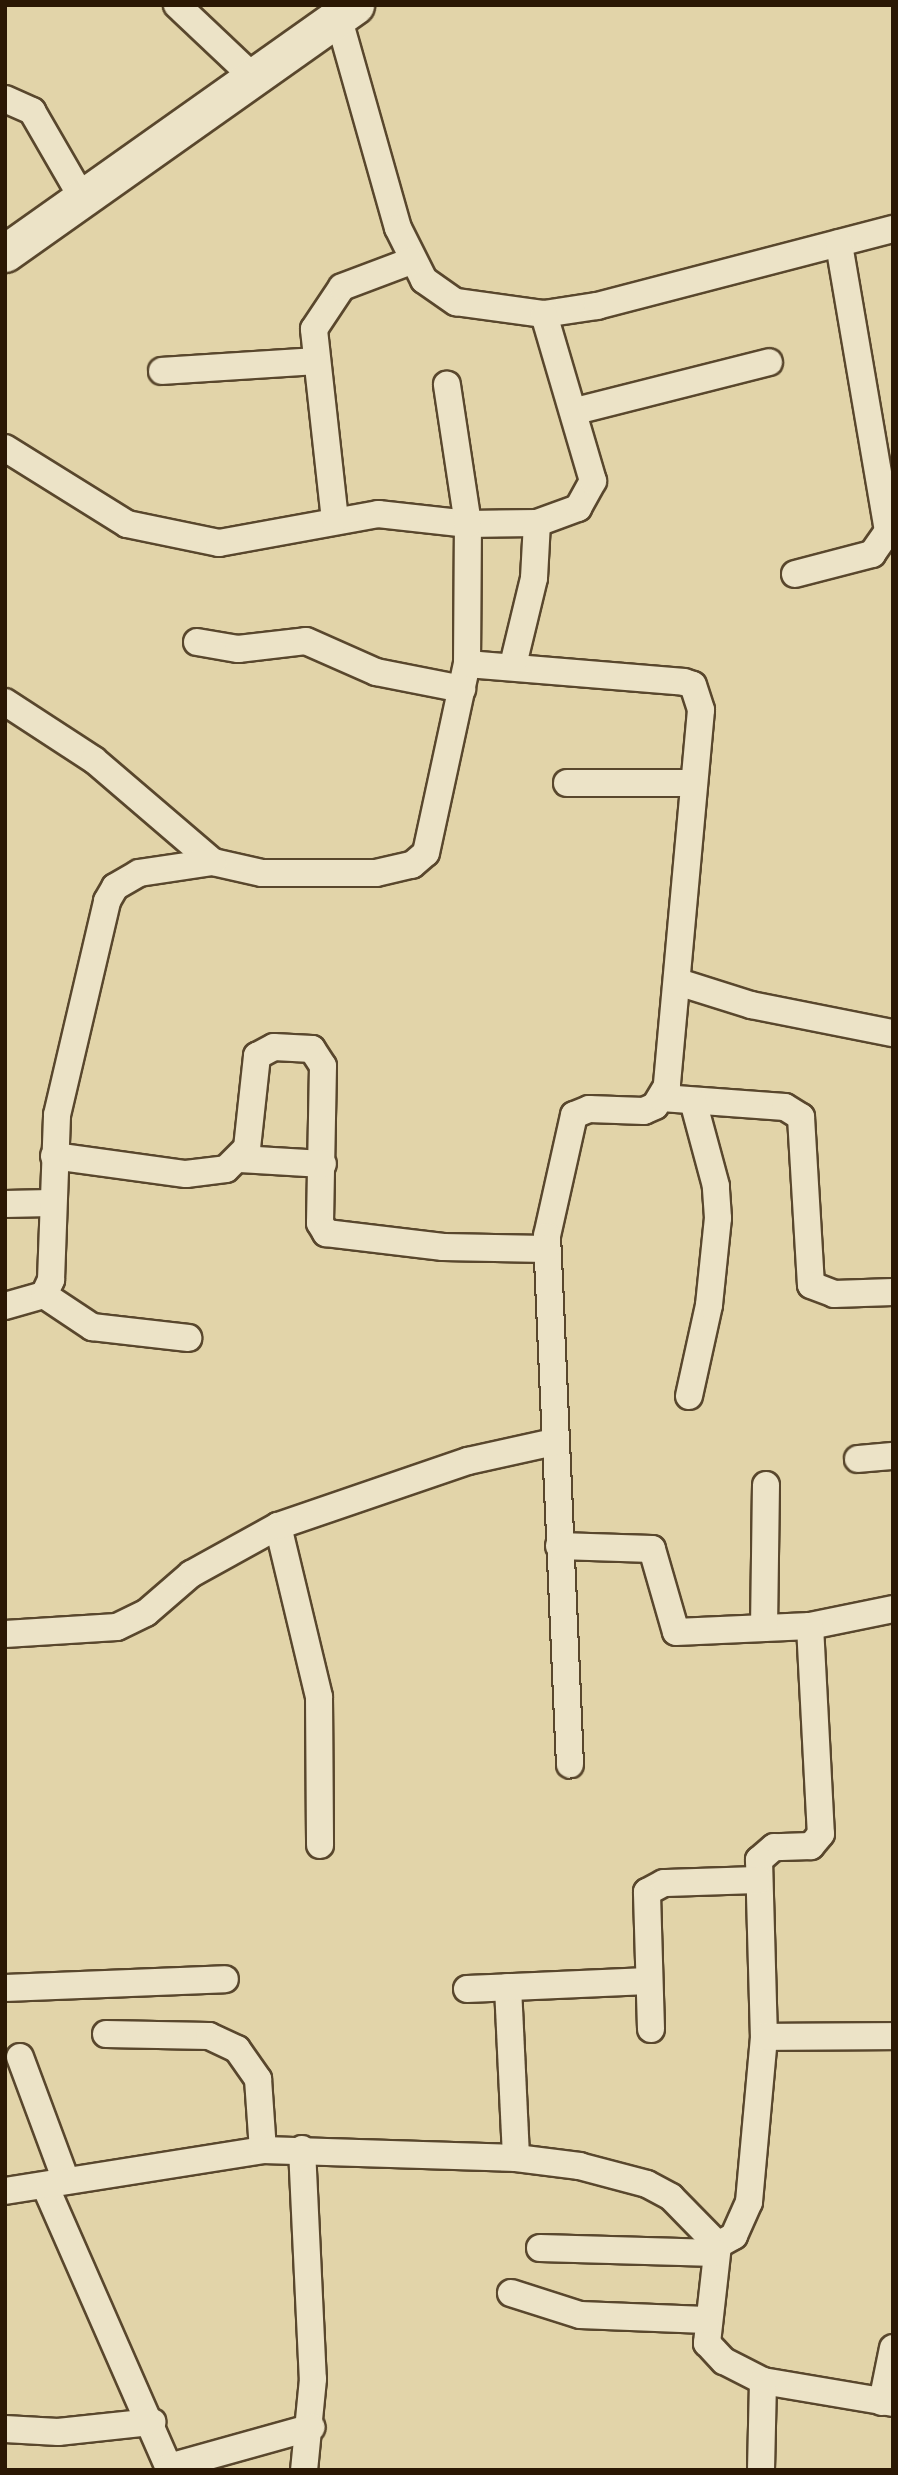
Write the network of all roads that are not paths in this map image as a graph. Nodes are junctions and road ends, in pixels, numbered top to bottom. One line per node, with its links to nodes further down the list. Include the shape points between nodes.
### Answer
1 (177, 5): 3 (street)
2 (347, 11): 3 (main road); 9 (street)
3 (250, 74): 5 (main road)
4 (5, 99): 5 (street, via 32,111)
5 (81, 196): 8 (main road)
6 (893, 229): 7 (street)
7 (839, 243): 10 (street, via 636,297); 20 (street, via 888,531 872,554)
8 (5, 253)
9 (411, 261): 10 (street, via 424,280 456,302); 11 (street, via 359,278 328,300 314,329)
10 (544, 314): 15 (street)
11 (316, 361): 13 (street); 17 (street)
12 (769, 362): 15 (street)
13 (162, 371)
14 (447, 385): 19 (street)
15 (576, 411): 18 (street, via 591,493 578,508)
16 (5, 448): 17 (street, via 99,511 152,530 219,543)
17 (335, 520): 19 (street, via 401,513)
18 (537, 523): 19 (street); 22 (street, via 534,578)
19 (468, 524): 23 (street)
20 (795, 574)
21 (197, 642): 23 (street, via 239,649 306,641 376,672)
22 (513, 665): 23 (street); 26 (street, via 693,685 701,710)
23 (464, 677): 27 (street, via 426,853 412,865 376,873 262,873)
24 (5, 702): 27 (street, via 94,760)
25 (567, 783): 26 (street)
26 (693, 783): 28 (street)
27 (214, 862): 32 (street, via 139,873 115,887 107,901 57,1115)
28 (678, 982): 29 (street, via 751,1005); 30 (street)
29 (893, 1034)
30 (662, 1098): 31 (street); 37 (street, via 644,1111 589,1109 570,1121)
31 (693, 1101): 38 (street, via 785,1108 801,1117 811,1285 834,1294); 42 (street, via 716,1186 718,1218 709,1305)
32 (54, 1156): 33 (street, via 186,1174 210,1174); 36 (street)
33 (240, 1159): 34 (street); 34 (street, via 247,1148 257,1056 274,1047 312,1049 323,1066)
34 (323, 1164): 37 (street, via 320,1223 330,1236)
35 (5, 1203): 36 (street)
36 (51, 1203): 39 (street, via 51,1280)
37 (546, 1249): 43 (street)
38 (893, 1292)
39 (44, 1295): 40 (street); 41 (street, via 92,1327)
40 (5, 1306)
41 (188, 1338)
42 (690, 1396)
43 (554, 1442): 47 (street, via 468,1461); 48 (street)
44 (893, 1456): 45 (street)
45 (858, 1459)
46 (766, 1485): 51 (street)
47 (278, 1526): 52 (street, via 191,1574 146,1613 117,1627); 54 (street, via 319,1697)
48 (559, 1546): 51 (street, via 652,1549 669,1624 676,1632); 53 (street)
49 (893, 1609): 50 (street)
50 (810, 1626): 51 (street); 55 (street, via 821,1834 811,1846 765,1850)
51 (764, 1628)
52 (5, 1634)
53 (570, 1764)
54 (320, 1845)
55 (759, 1880): 57 (street, via 664,1884 647,1892); 64 (street)
56 (225, 1979): 59 (street)
57 (648, 1982): 58 (street); 61 (street)
58 (508, 1987): 60 (street); 68 (street)
59 (5, 1988)
60 (467, 1989)
61 (651, 2029)
62 (106, 2034): 67 (street, via 209,2036 237,2049 258,2079)
63 (893, 2036): 64 (street)
64 (764, 2037): 72 (street, via 749,2202 734,2236)
65 (20, 2057): 69 (street)
66 (302, 2149): 67 (street); 68 (street); 79 (street)
67 (262, 2150): 69 (street)
68 (516, 2158): 72 (street, via 579,2166 647,2184 671,2197)
69 (56, 2185): 70 (street); 78 (street)
70 (5, 2191)
71 (540, 2248): 72 (street)
72 (717, 2249): 74 (street)
73 (510, 2293): 74 (street, via 572,2314)
74 (706, 2320): 76 (street, via 713,2354)
75 (893, 2348): 77 (street)
76 (762, 2381): 77 (street); 83 (street)
77 (888, 2403)
78 (152, 2423): 80 (street, via 58,2432); 81 (street)
79 (312, 2427): 81 (street); 82 (street)
80 (5, 2429)
81 (170, 2469)
82 (304, 2470)
83 (761, 2470)

